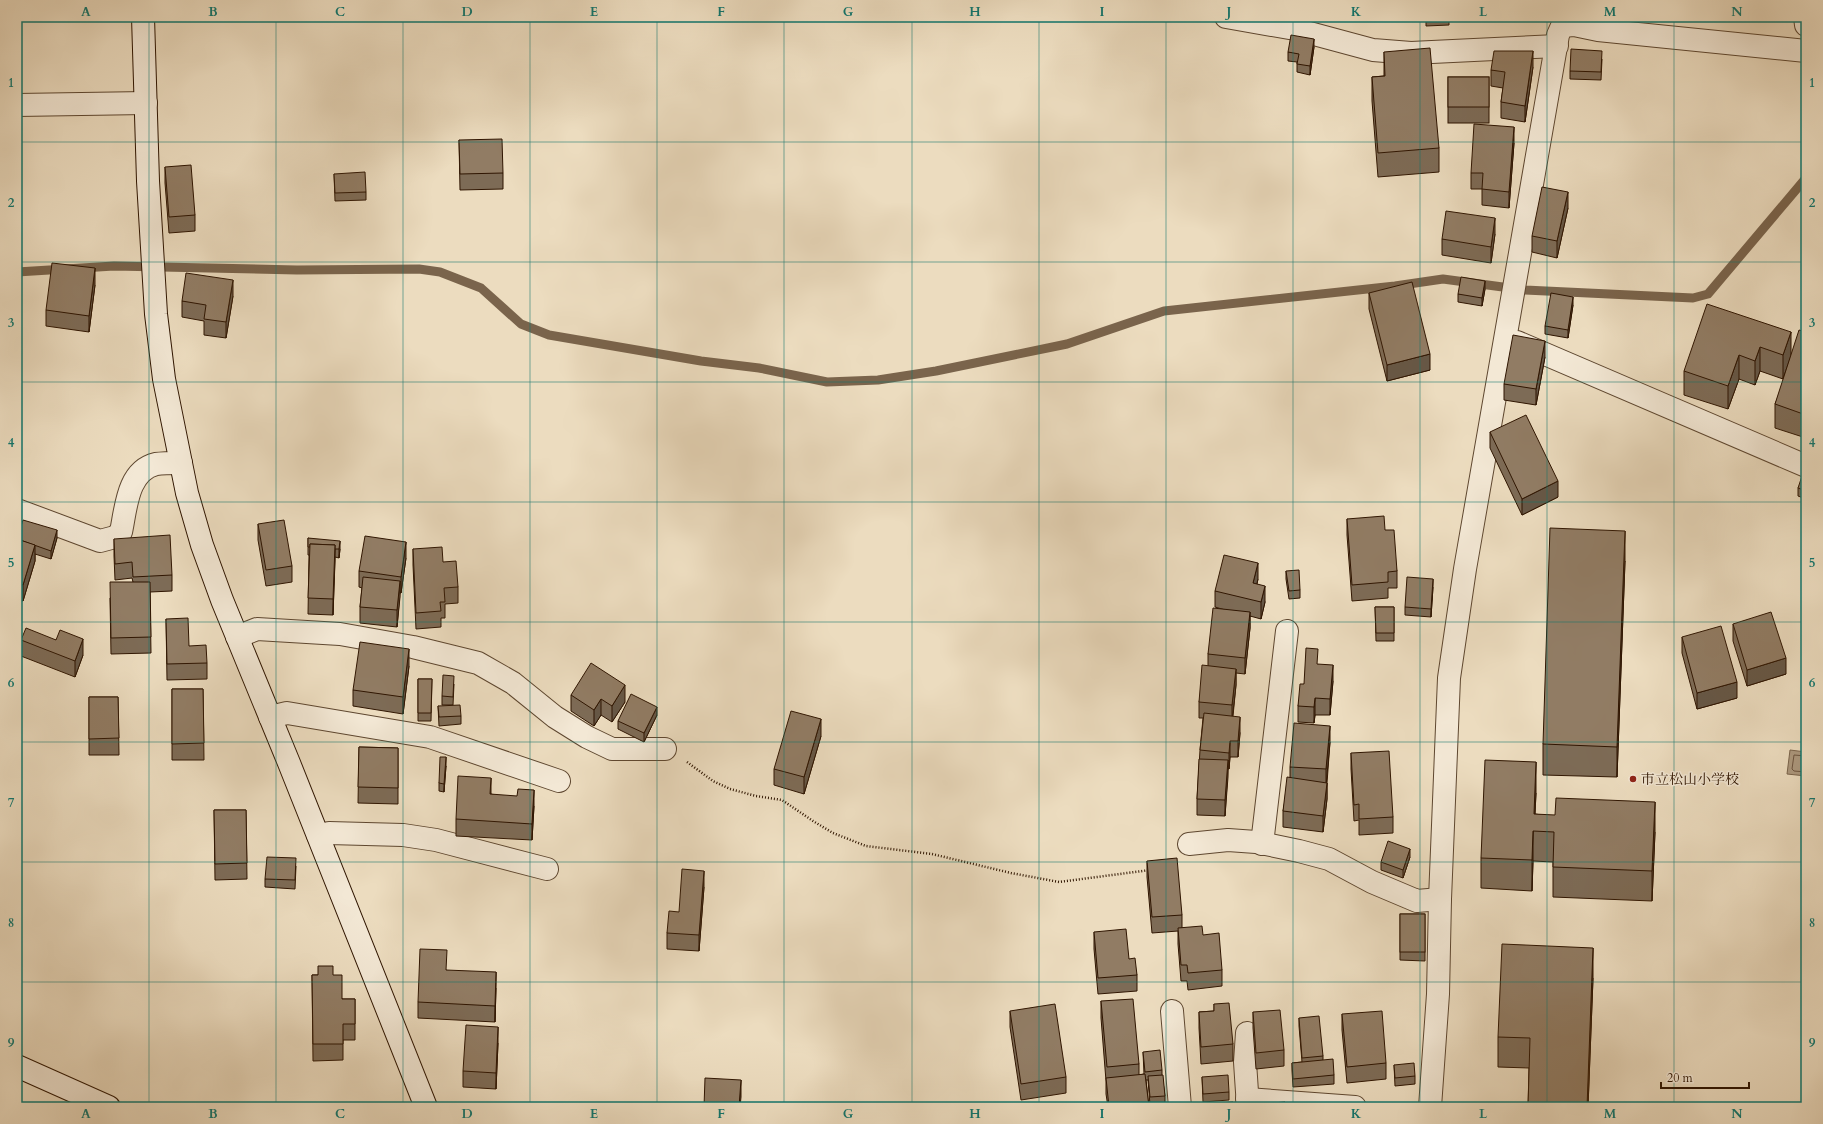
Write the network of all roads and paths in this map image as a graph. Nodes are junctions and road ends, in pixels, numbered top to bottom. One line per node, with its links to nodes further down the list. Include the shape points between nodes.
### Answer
1 (143, 17): 7 (street)
2 (1226, 17): 5 (street, via 1295,29 1373,50 1411,53)
3 (1805, 17): 4 (street)
4 (1806, 25)
5 (1557, 46): 6 (street, via 1562,26 1574,25 1598,30); 9 (street)
6 (1806, 51)
7 (146, 103): 8 (street); 10 (street, via 156,314 164,379)
8 (17, 104)
9 (1505, 336): 11 (street); 23 (street, via 1449,678)
10 (181, 463): 12 (street, via 155,464 140,472 131,486 121,532 115,538 100,541); 14 (street, via 202,545)
11 (1806, 466)
12 (17, 510)
13 (1287, 631): 20 (street)
14 (237, 637): 15 (street); 16 (street, via 257,629 340,634 414,647 478,663 513,683 555,717 612,749)
15 (270, 717): 17 (street, via 288,713 430,738); 18 (street)
16 (665, 749): 22 (path, via 713,781 730,789 782,800 833,833 866,846 932,854 1059,882)
17 (559, 781)
18 (318, 835): 21 (street, via 402,835 436,840); 29 (street)
19 (1189, 844): 20 (street, via 1228,840)
20 (1262, 844): 23 (street, via 1329,859 1372,882 1417,901)
21 (547, 869)
22 (1151, 870)
23 (1440, 899): 32 (street, via 1438,994)
24 (1172, 1011): 30 (street)
25 (1247, 1033): 27 (street)
26 (17, 1066): 28 (street)
27 (1247, 1103): 31 (street)
28 (109, 1107)
29 (426, 1107)
30 (1180, 1107)
31 (1355, 1107)
32 (1430, 1107)

